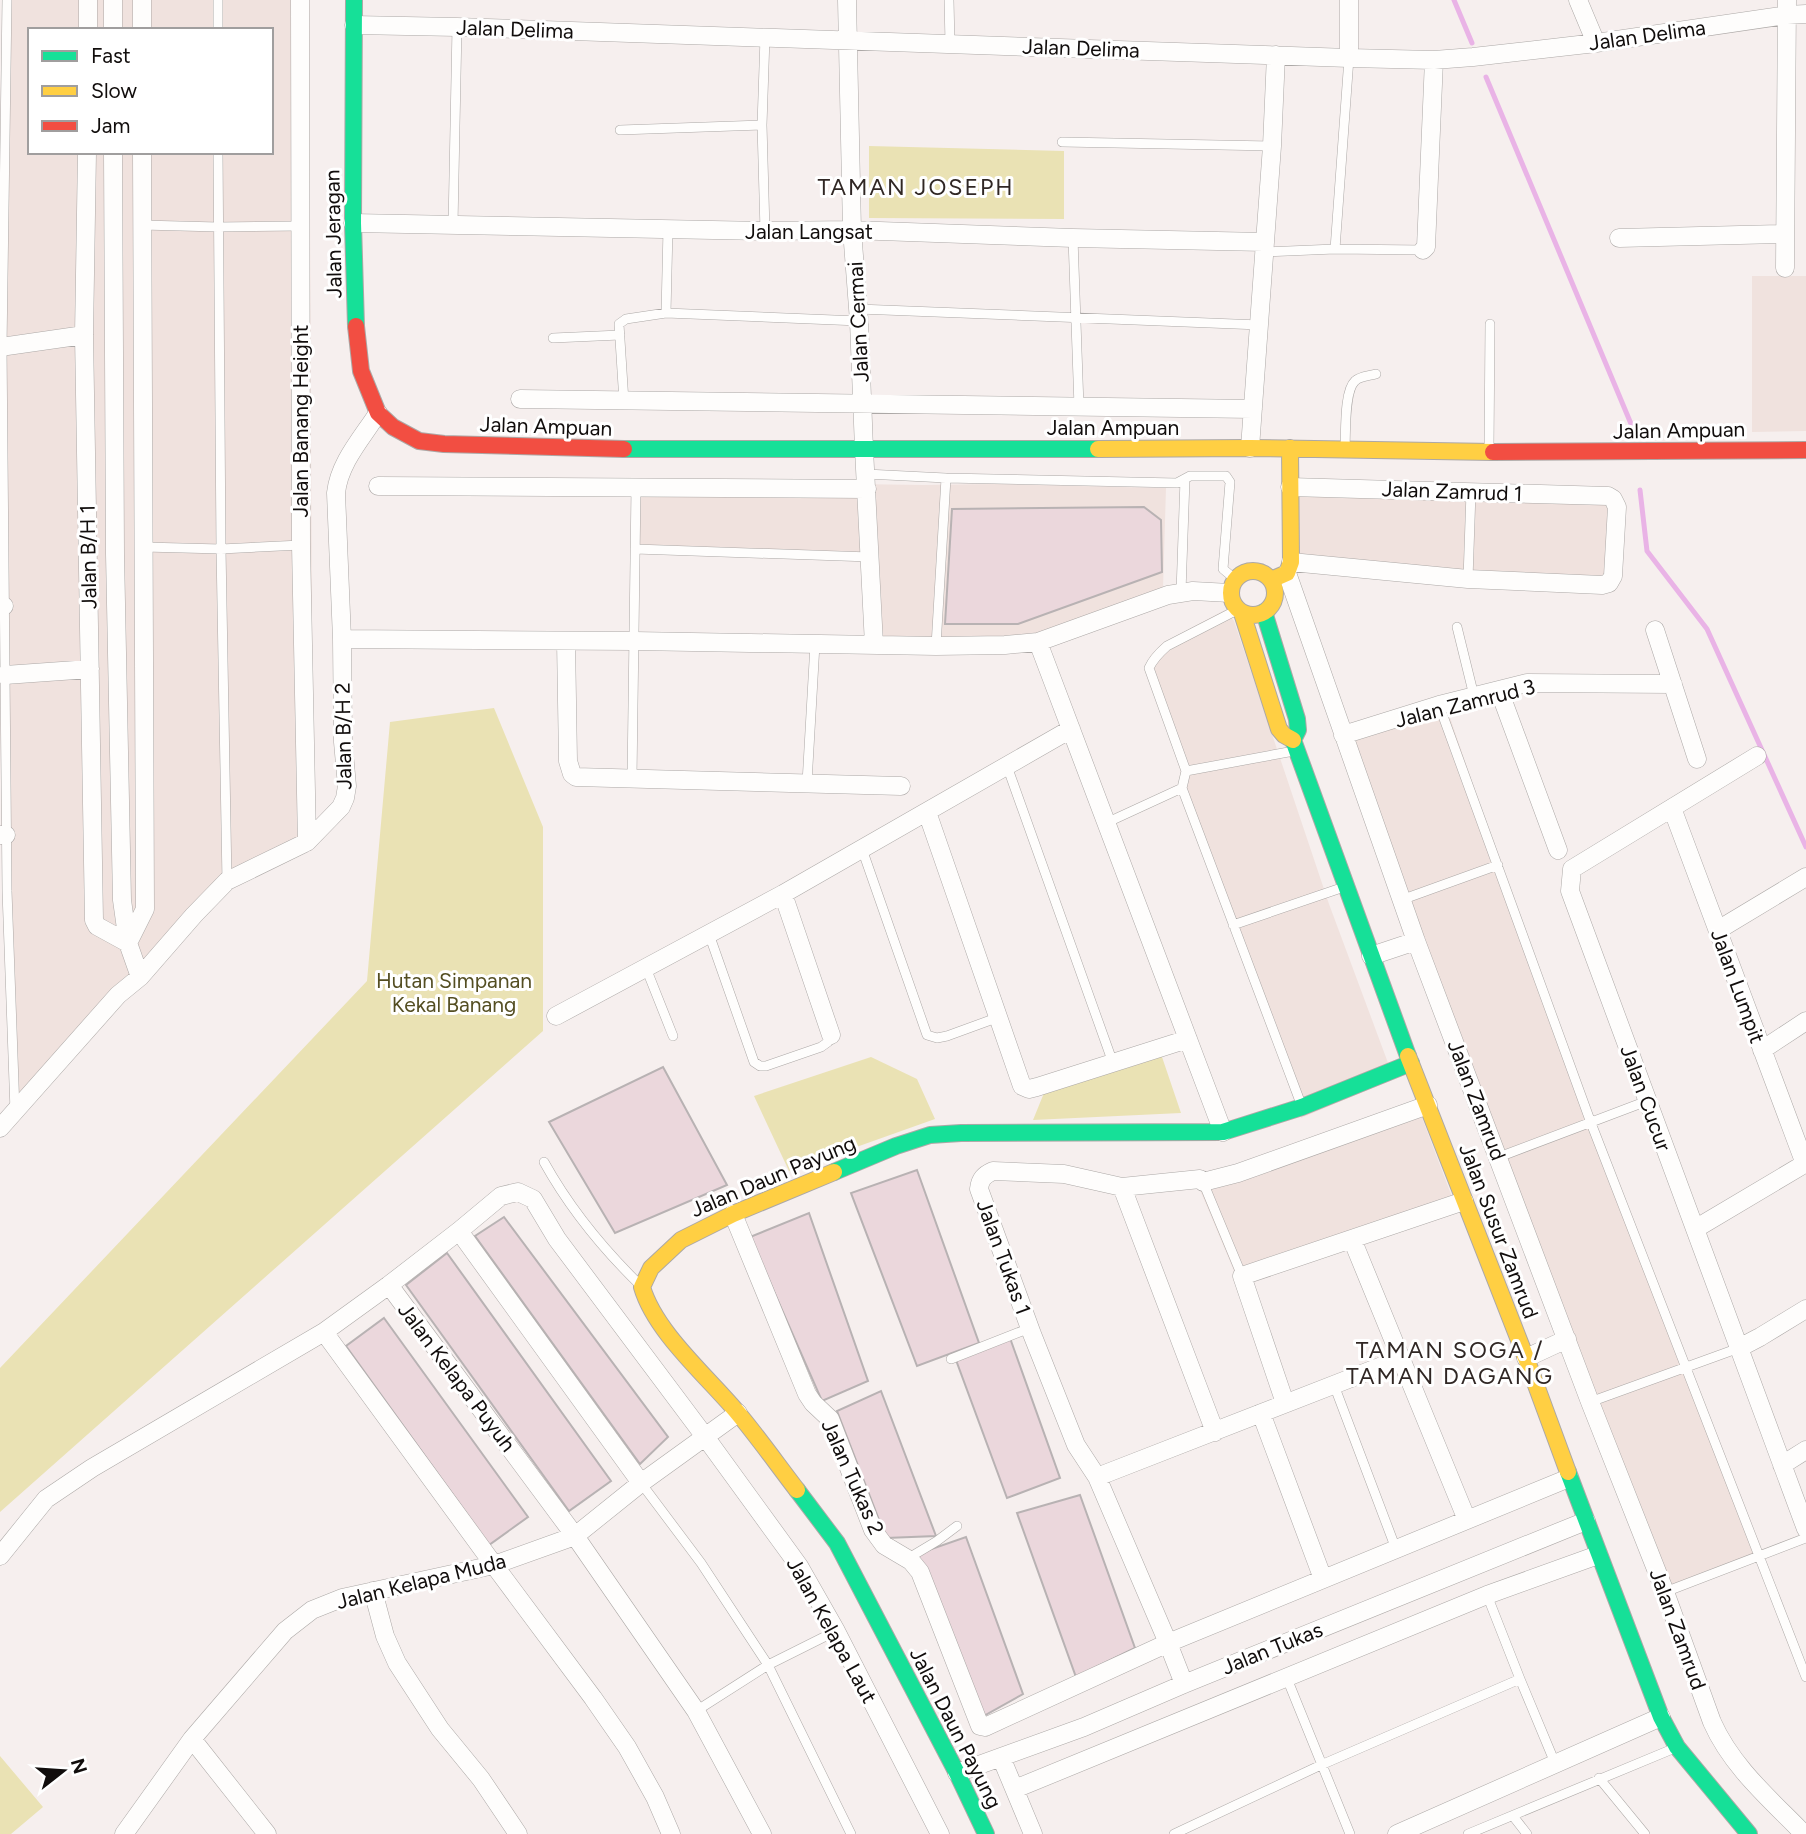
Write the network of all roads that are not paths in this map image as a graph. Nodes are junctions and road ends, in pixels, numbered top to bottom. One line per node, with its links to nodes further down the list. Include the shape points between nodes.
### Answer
1 (7, 0): 58 (lane)
2 (88, 0): 16 (street)
3 (113, 0): 17 (street)
4 (142, 0): 18 (street)
5 (218, 0): 19 (lane)
6 (300, 0): 38 (street, Jalan Banang Height)
7 (354, 0): 14 (street, Jalan Jeragan)
8 (847, 0): 21 (street, Jalan Cermai)
9 (950, 0): 23 (lane)
10 (1349, 0): 25 (street)
11 (1578, 0): 22 (street)
12 (1787, 8): 13 (street, Jalan Delima); 22 (street, Jalan Delima); 43 (street)
13 (1806, 14)
14 (354, 25): 15 (street, Jalan Delima); 35 (street, Jalan Jeragan)
15 (457, 27): 20 (street, Jalan Delima); 37 (lane)
16 (88, 28)
17 (113, 28)
18 (142, 28)
19 (218, 28)
20 (765, 37): 21 (street, Jalan Delima); 27 (lane)
21 (847, 40): 23 (street, Jalan Delima); 41 (street, Jalan Cermai)
22 (1596, 43): 26 (street, Jalan Delima)
23 (950, 44): 24 (street, Jalan Delima)
24 (1276, 55): 25 (street, Jalan Delima); 30 (street)
25 (1349, 58): 26 (street, Jalan Delima); 47 (lane)
26 (1434, 60): 48 (street)
27 (762, 125): 28 (lane); 42 (lane)
28 (620, 130)
29 (1062, 142): 30 (lane)
30 (1272, 146): 46 (street)
31 (87, 154): 55 (street, Jalan B/H 1)
32 (113, 154): 83 (street)
33 (142, 154): 36 (street)
34 (218, 154): 39 (lane)
35 (353, 223): 37 (street, Jalan Langsat); 65 (street, Jalan Jeragan, via 361,371)
36 (142, 225): 39 (lane); 82 (street)
37 (453, 225): 40 (street, Jalan Langsat)
38 (299, 226): 39 (lane); 79 (street, Jalan Banang Height)
39 (218, 227): 80 (lane)
40 (668, 229): 42 (street, Jalan Langsat); 50 (lane)
41 (852, 230): 42 (street, Jalan Langsat); 44 (street, Jalan Langsat); 51 (street, Jalan Cermai)
42 (765, 231)
43 (1784, 234): 45 (street); 49 (street)
44 (1073, 238): 46 (street, Jalan Langsat); 52 (lane)
45 (1619, 238)
46 (1265, 247): 47 (lane); 54 (street)
47 (1335, 248): 48 (lane)
48 (1423, 250)
49 (1785, 268)
50 (666, 313): 51 (lane); 56 (lane, via 626,318 619,324)
51 (859, 315): 52 (lane); 62 (street, Jalan Cermai)
52 (1076, 318): 54 (lane); 63 (lane)
53 (1490, 324): 71 (lane)
54 (1260, 325): 64 (street)
55 (84, 335): 58 (street); 101 (street, Jalan B/H 1)
56 (621, 335): 57 (lane); 61 (lane)
57 (554, 338)
58 (1, 347): 89 (lane)
59 (1376, 374): 68 (lane, via 1351,384)
60 (520, 399): 61 (street)
61 (624, 402): 62 (street)
62 (862, 404): 63 (street); 69 (street, Jalan Cermai)
63 (1079, 407): 64 (street)
64 (1253, 409): 66 (street)
65 (378, 413): 69 (street, Jalan Ampuan, via 419,441 444,444); 94 (street, Jalan B/H 2, via 337,479)
66 (1250, 448): 67 (street, Jalan Ampuan); 69 (street, Jalan Ampuan)
67 (1290, 448): 68 (street, Jalan Ampuan); 76 (street, Jalan Zamrud)
68 (1345, 448): 71 (street, Jalan Ampuan)
69 (864, 449): 74 (street, Jalan Cermai)
70 (1806, 450): 71 (street, Jalan Ampuan)
71 (1489, 452)
72 (946, 478): 73 (lane, via 1177,484); 74 (lane); 100 (lane)
73 (1185, 479): 87 (lane, via 1229,479 1223,569); 88 (lane)
74 (866, 482): 77 (street); 84 (street, Jalan Cermai)
75 (378, 486): 77 (street)
76 (1290, 487): 78 (street, Jalan Zamrud 1); 85 (street, Jalan Zamrud)
77 (636, 488): 81 (lane)
78 (1471, 492): 86 (lane); 86 (street, Jalan Zamrud 1, via 1608,496 1617,507 1609,583)
79 (301, 545): 80 (lane); 122 (street, Jalan Banang Height)
80 (221, 549): 82 (lane); 127 (lane)
81 (635, 549): 84 (lane); 96 (lane)
82 (144, 551): 83 (street); 135 (street, via 145,909)
83 (116, 554): 135 (street, via 122,900)
84 (870, 557): 99 (street, Jalan Cermai)
85 (1283, 572): 86 (street); 87 (street, via 1266,575 1253,570 1240,574); 91 (street, via 1275,598); 108 (street, Jalan Zamrud)
86 (1468, 579)
87 (1233, 586): 88 (street); 90 (street, via 1234,605)
88 (1181, 592): 97 (street)
89 (2, 606): 102 (lane)
90 (1240, 611): 91 (street); 109 (street, via 1279,729); 113 (lane, via 1167,646 1149,668)
91 (1264, 612): 109 (street, via 1297,719)
92 (1457, 627): 105 (lane)
93 (1655, 630): 103 (street)
94 (342, 639): 95 (street); 122 (street, Jalan B/H 2, via 345,798)
95 (566, 640): 96 (street); 114 (street, via 572,774)
96 (634, 640): 98 (street); 114 (lane)
97 (1038, 642): 100 (street); 107 (street)
98 (815, 644): 99 (street); 115 (lane)
99 (874, 645): 100 (street)
100 (936, 646)
101 (90, 669): 102 (street); 135 (street, Jalan B/H 1, via 94,920)
102 (5, 675): 121 (lane)
103 (1673, 684): 104 (street, Jalan Zamrud 3, via 1527,683); 111 (street)
104 (1499, 690): 105 (street, Jalan Zamrud 3); 124 (street)
105 (1474, 696): 106 (street, Jalan Zamrud 3)
106 (1440, 705): 108 (street, Jalan Zamrud 3); 125 (lane)
107 (1071, 729): 112 (street); 120 (street)
108 (1343, 735): 130 (street, Jalan Zamrud)
109 (1294, 746): 113 (lane); 128 (street, Jalan Susur Zamrud)
110 (1757, 756): 118 (street, Jalan Cucur)
111 (1698, 759)
112 (1007, 766): 119 (street); 146 (lane)
113 (1186, 771): 117 (lane)
114 (632, 778): 115 (street)
115 (807, 783): 116 (street)
116 (901, 786)
117 (1182, 788): 120 (lane); 131 (lane)
118 (1672, 807): 132 (street, Jalan Lumpit); 148 (street, Jalan Cucur, via 1572,869 1570,891)
119 (927, 812): 123 (street); 140 (street)
120 (1107, 823): 144 (street)
121 (3, 835): 151 (lane)
122 (307, 842): 127 (street, Jalan B/H 2)
123 (862, 849): 129 (street); 140 (lane, via 927,1035 947,1036)
124 (1558, 850)
125 (1498, 866): 130 (lane); 152 (lane)
126 (1806, 877): 132 (street)
127 (227, 881): 138 (street, Jalan B/H 2)
128 (1345, 886): 131 (lane); 136 (street, Jalan Susur Zamrud)
129 (783, 894): 133 (street); 142 (street)
130 (1401, 900): 134 (street, Jalan Zamrud)
131 (1233, 925): 150 (lane)
132 (1718, 930): 145 (street, Jalan Lumpit)
133 (709, 934): 137 (street); 142 (lane, via 754,1062 766,1066 821,1047)
134 (1416, 941): 136 (street); 155 (street, Jalan Zamrud)
135 (128, 943): 138 (street)
136 (1371, 956): 147 (street, Jalan Susur Zamrud)
137 (646, 968): 139 (street); 143 (lane)
138 (140, 977): 151 (street, Jalan B/H 2, via 118,995)
139 (556, 1016)
140 (999, 1017): 146 (street, via 1022,1086 1029,1089)
141 (1806, 1021): 145 (street)
142 (831, 1035)
143 (673, 1036)
144 (1188, 1039): 146 (street); 154 (street)
145 (1762, 1051): 157 (street, Jalan Lumpit)
146 (1113, 1063)
147 (1412, 1063): 149 (street, Jalan Susur Zamrud); 150 (street, Jalan Daun Payung)
148 (1647, 1101): 152 (lane); 162 (street, Jalan Cucur)
149 (1428, 1105): 158 (street, Jalan Tukas 1); 160 (street, Jalan Susur Zamrud)
150 (1302, 1107): 154 (street, Jalan Daun Payung)
151 (15, 1112): 153 (street, Jalan B/H 2)
152 (1591, 1123): 155 (lane); 176 (lane)
153 (0, 1128)
154 (1223, 1132): 161 (street, Jalan Daun Payung, via 930,1135)
155 (1499, 1157): 171 (street, Jalan Zamrud)
156 (544, 1162): 167 (lane, via 597,1237)
157 (1805, 1163): 162 (street)
158 (1203, 1182): 159 (street, Jalan Tukas 1); 165 (lane)
159 (1122, 1186): 169 (street, Jalan Tukas 1, via 1064,1174 993,1171 979,1182); 182 (street)
160 (1464, 1201): 164 (street); 173 (street, Jalan Susur Zamrud)
161 (733, 1214): 167 (street, Jalan Daun Payung, via 681,1240 651,1268); 199 (street, Jalan Tukas 2, via 807,1394 832,1423 873,1530 884,1545)
162 (1695, 1229): 172 (street, Jalan Cucur)
163 (459, 1231): 166 (street, Jalan Kelapa Laut); 183 (street, Jalan Kelapa Laut, via 501,1196 518,1192 533,1199 557,1239); 188 (street)
164 (1352, 1239): 165 (street); 175 (street)
165 (1242, 1276): 179 (street)
166 (389, 1285): 170 (street, Jalan Kelapa Puyuh); 193 (street, Jalan Kelapa Puyuh)
167 (642, 1287): 180 (street, Jalan Daun Payung, via 666,1332)
168 (1806, 1309): 172 (street)
169 (1030, 1328): 174 (lane); 186 (street, Jalan Tukas 1, via 1076,1445)
170 (324, 1332): 197 (street, Jalan Kelapa Puyuh, via 46,1499); 200 (street)
171 (1567, 1339): 173 (street); 178 (street, Jalan Zamrud)
172 (1739, 1348): 176 (lane); 185 (street, Jalan Cucur)
173 (1526, 1358): 187 (street, Jalan Susur Zamrud)
174 (951, 1359)
175 (1400, 1359): 177 (street); 189 (street)
176 (1686, 1367): 178 (lane); 198 (lane)
177 (1334, 1385): 179 (street); 195 (lane)
178 (1590, 1402): 203 (street, Jalan Zamrud)
179 (1285, 1403): 181 (street)
180 (738, 1413): 183 (street, Jalan Kelapa Muda); 219 (street, Jalan Daun Payung, via 837,1543)
181 (1261, 1413): 182 (street); 201 (street)
182 (1216, 1432): 186 (street)
183 (706, 1438): 188 (street, Jalan Kelapa Muda); 205 (street, Jalan Kelapa Laut, via 799,1566)
184 (1806, 1450): 185 (street)
185 (1782, 1465): 192 (street, Jalan Cucur)
186 (1097, 1477): 206 (street, Jalan Tukas 1)
187 (1569, 1478): 189 (street); 190 (street, Jalan Susur Zamrud)
188 (641, 1483): 193 (street, Jalan Kelapa Muda); 207 (lane)
189 (1467, 1520): 195 (street)
190 (1586, 1521): 196 (street, Jalan Susur Zamrud); 211 (street, Jalan Tukas)
191 (957, 1526): 199 (lane)
192 (1806, 1529)
193 (575, 1536): 200 (street, Jalan Kelapa Muda); 212 (street, Jalan Kelapa Puyuh)
194 (1806, 1538): 198 (lane)
195 (1395, 1549): 201 (street)
196 (1598, 1555): 204 (street); 213 (street, Jalan Susur Zamrud)
197 (0, 1556)
198 (1758, 1556): 203 (lane); 209 (lane)
199 (907, 1559): 206 (street, Jalan Tukas 2, via 920,1572 978,1724 985,1727)
200 (494, 1565): 202 (street, Jalan Kelapa Muda); 226 (street, via 627,1747)
201 (1323, 1579): 206 (street)
202 (373, 1591): 214 (street, Jalan Kelapa Muda, via 312,1610 285,1631); 225 (street, via 397,1663)
203 (1665, 1592): 239 (street, Jalan Zamrud, via 1721,1741)
204 (1487, 1595): 208 (street); 210 (lane)
205 (835, 1631): 207 (lane); 229 (street, Jalan Kelapa Laut)
206 (1168, 1643): 211 (street, Jalan Tukas 1)
207 (768, 1665): 212 (lane); 228 (lane)
208 (1286, 1676): 218 (lane); 221 (street)
209 (1806, 1677)
210 (1520, 1679): 217 (lane); 218 (lane)
211 (1184, 1684): 216 (street, Jalan Tukas)
212 (696, 1711): 227 (street, Jalan Kelapa Puyuh)
213 (1661, 1717): 215 (street, Jalan Susur Zamrud); 217 (street)
214 (192, 1739): 223 (street, Jalan Kelapa Muda); 224 (street)
215 (1677, 1747): 220 (lane); 238 (street, Jalan Susur Zamrud)
216 (1001, 1757): 219 (street, Jalan Tukas); 221 (street)
217 (1555, 1763): 234 (street)
218 (1321, 1765): 232 (lane); 233 (lane)
219 (957, 1773): 230 (street, Jalan Daun Payung)
220 (1600, 1778): 222 (lane); 237 (lane)
221 (1014, 1789): 231 (street)
222 (1513, 1816): 235 (lane); 236 (lane)
223 (124, 1834)
224 (267, 1834)
225 (518, 1834)
226 (671, 1834)
227 (762, 1834)
228 (852, 1834)
229 (940, 1834)
230 (986, 1834)
231 (1033, 1834)
232 (1174, 1834)
233 (1350, 1834)
234 (1396, 1834)
235 (1468, 1834)
236 (1527, 1834)
237 (1644, 1834)
238 (1749, 1834)
239 (1804, 1834)

